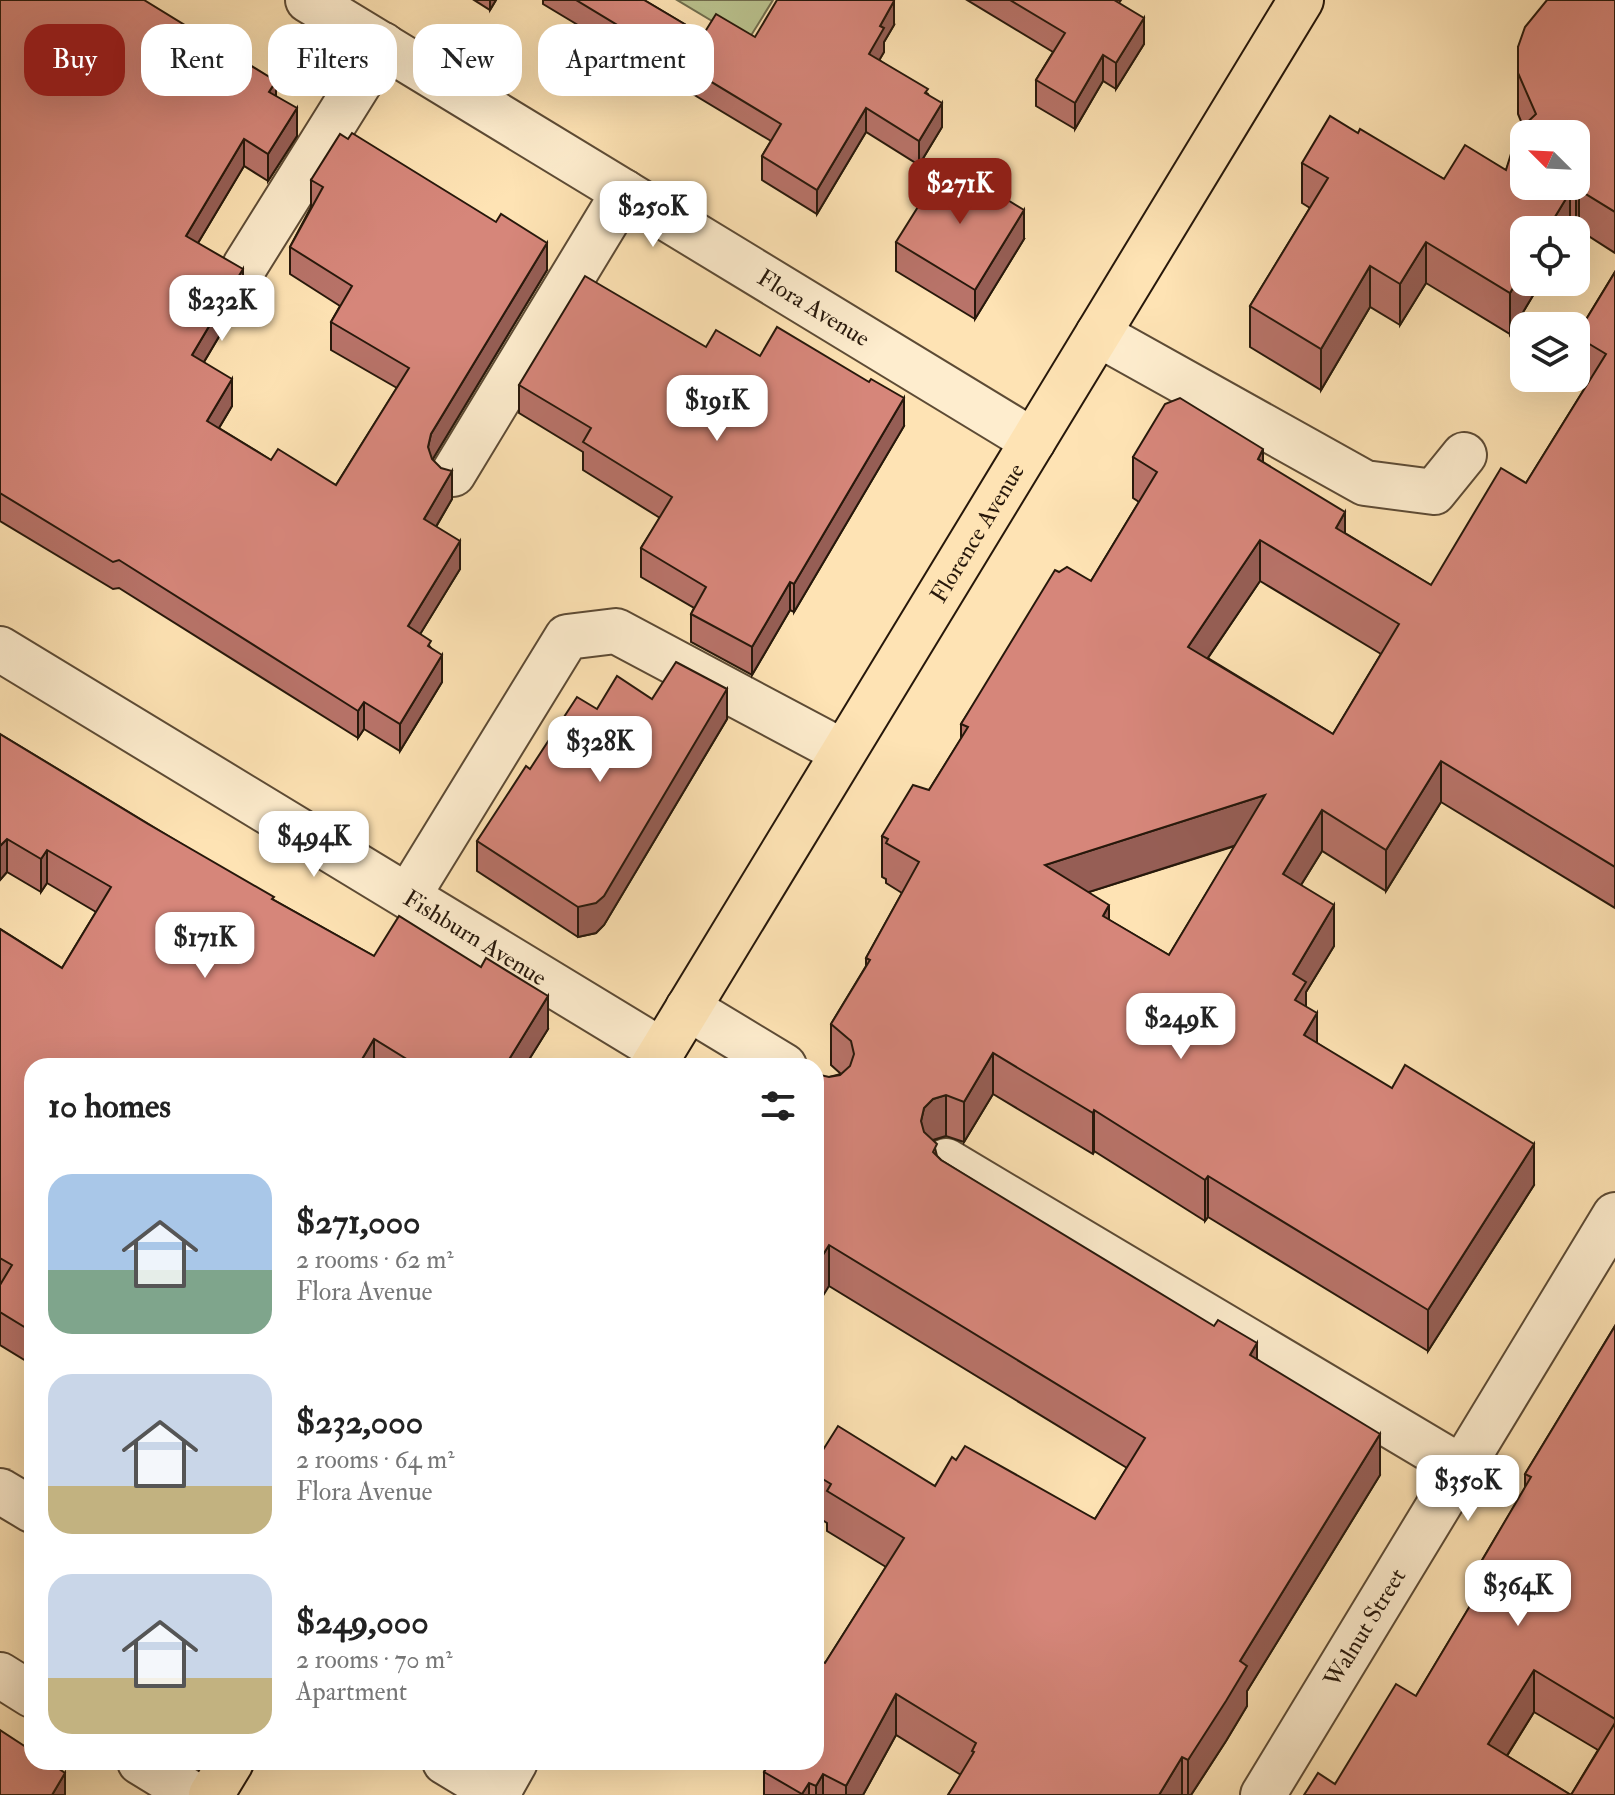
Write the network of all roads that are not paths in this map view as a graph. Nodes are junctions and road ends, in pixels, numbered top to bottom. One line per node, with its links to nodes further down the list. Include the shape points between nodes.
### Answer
1 (308, 0): 3 (street, Flora Avenue)
2 (1301, 0): 8 (main road, Florence Avenue)
3 (348, 24)
4 (397, 54): 6 (street, Flora Avenue)
5 (351, 96): 7 (street)
6 (624, 192): 9 (street, Flora Avenue); 11 (street)
7 (245, 266)
8 (1098, 334): 9 (main road, Florence Avenue); 10 (street, via 1365,483 1434,492)
9 (1033, 441): 13 (main road, Florence Avenue)
10 (1464, 455)
11 (453, 474)
12 (0, 649): 14 (street, Fishburn Avenue)
13 (843, 752): 14 (street, via 616,631 567,637); 15 (main road, Florence Avenue)
14 (408, 896): 16 (street, Fishburn Avenue)
15 (688, 1008): 16 (main road, Florence Avenue); 17 (street)
16 (658, 1058)
17 (771, 1058)
18 (946, 1161): 20 (street)
19 (1615, 1215): 20 (street, Walnut Street)
20 (1462, 1468): 31 (street, Walnut Street)
21 (0, 1491): 22 (street)
22 (24, 1505)
23 (0, 1675): 24 (street)
24 (24, 1690)
25 (153, 1770): 29 (street)
26 (226, 1770): 30 (main road)
27 (466, 1770): 28 (street)
28 (504, 1784)
29 (194, 1795)
30 (211, 1795)
31 (1263, 1795)

